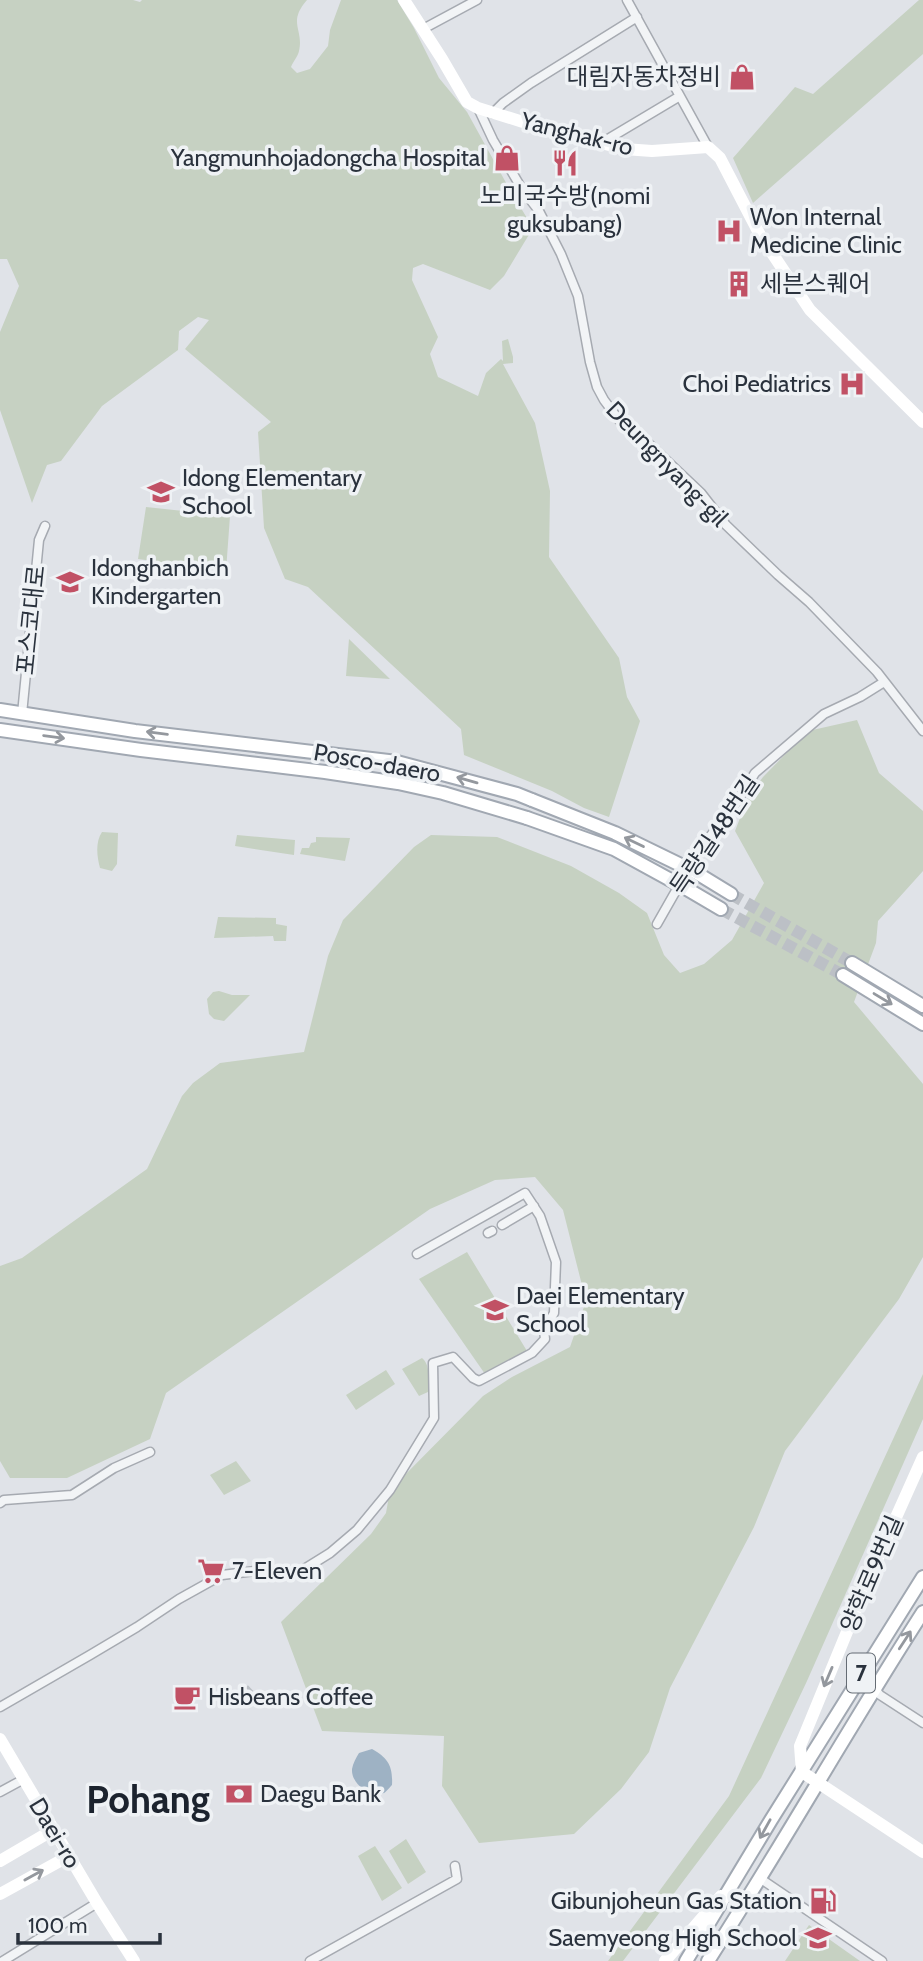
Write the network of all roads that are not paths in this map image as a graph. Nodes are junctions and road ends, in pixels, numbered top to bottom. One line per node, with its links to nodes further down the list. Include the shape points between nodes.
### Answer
1 (404, 0): 5 (main road, Yanghak-ro)
2 (477, 0): 5 (street)
3 (627, 0): 4 (street)
4 (637, 17): 6 (street); 8 (street, via 531,83)
5 (423, 29): 7 (main road, Yanghak-ro, via 467,102)
6 (680, 96): 9 (street); 10 (street)
7 (478, 108): 8 (main road, Yanghak-ro); 13 (street, Deungnyang-gil, via 561,254 578,296 590,362 604,400)
8 (493, 113): 9 (main road, Yanghak-ro)
9 (603, 142): 10 (main road, Yanghak-ro, via 652,151)
10 (708, 147): 11 (main road, via 720,158 760,235 810,310)
11 (923, 422)
12 (45, 526): 15 (street, 포스코대로, via 39,540)
13 (884, 682): 18 (street, Deungnyang-gil); 22 (street, 득량길48번길, via 824,714 755,773 698,852)
14 (0, 710): 15 (main road, Posco-daero)
15 (22, 714): 16 (main road, Posco-daero)
16 (85, 723): 19 (main road, via 88,734); 20 (main road, Posco-daero, one-way to 16, bridge, via 615,833 517,794 458,778 397,762)
17 (0, 730): 19 (main road, Posco-daero, one-way to 19)
18 (923, 731)
19 (83, 741): 21 (main road, Posco-daero, bridge, via 326,772 443,793 614,849)
20 (731, 894)
21 (721, 909)
22 (657, 924)
23 (852, 963): 25 (main road)
24 (842, 975): 26 (main road, one-way to 26)
25 (923, 1006)
26 (923, 1024)
27 (534, 1206): 28 (street); 29 (street, via 524,1193); 36 (street, via 556,1262 554,1313 544,1330 545,1339 533,1353 479,1381 453,1357 433,1363 434,1418 390,1490 357,1530 301,1571 222,1575)
28 (502, 1225)
29 (417, 1254)
30 (150, 1452): 32 (street, via 72,1495)
31 (923, 1457): 39 (main road, 양학로9번길, one-way to 39, via 800,1746)
32 (0, 1503)
33 (923, 1577): 39 (main road, 7)
34 (923, 1612): 35 (main road, 7, one-way to 34)
35 (874, 1688): 37 (street); 41 (main road, 7)
36 (0, 1707)
37 (923, 1723)
38 (0, 1739): 40 (main road, Daei-ro)
39 (802, 1772): 41 (main road); 49 (main road, 7, one-way to 49)
40 (24, 1779): 42 (street); 43 (main road, Daei-ro)
41 (817, 1782): 44 (main road); 48 (main road, 7)
42 (0, 1792)
43 (53, 1830): 45 (main road, Daei-ro); 46 (main road)
44 (923, 1852)
45 (69, 1856): 50 (main road, one-way to 45); 51 (main road, Daei-ro)
46 (0, 1861)
47 (455, 1866): 54 (street, via 457,1879)
48 (761, 1879): 57 (main road, 7); 58 (street)
49 (730, 1885): 55 (main road); 56 (main road, 7)
50 (0, 1894)
51 (97, 1903): 52 (street); 53 (main road, Daei-ro)
52 (3, 1961)
53 (134, 1961)
54 (310, 1961)
55 (665, 1961)
56 (686, 1961)
57 (708, 1961)
58 (882, 1961)

